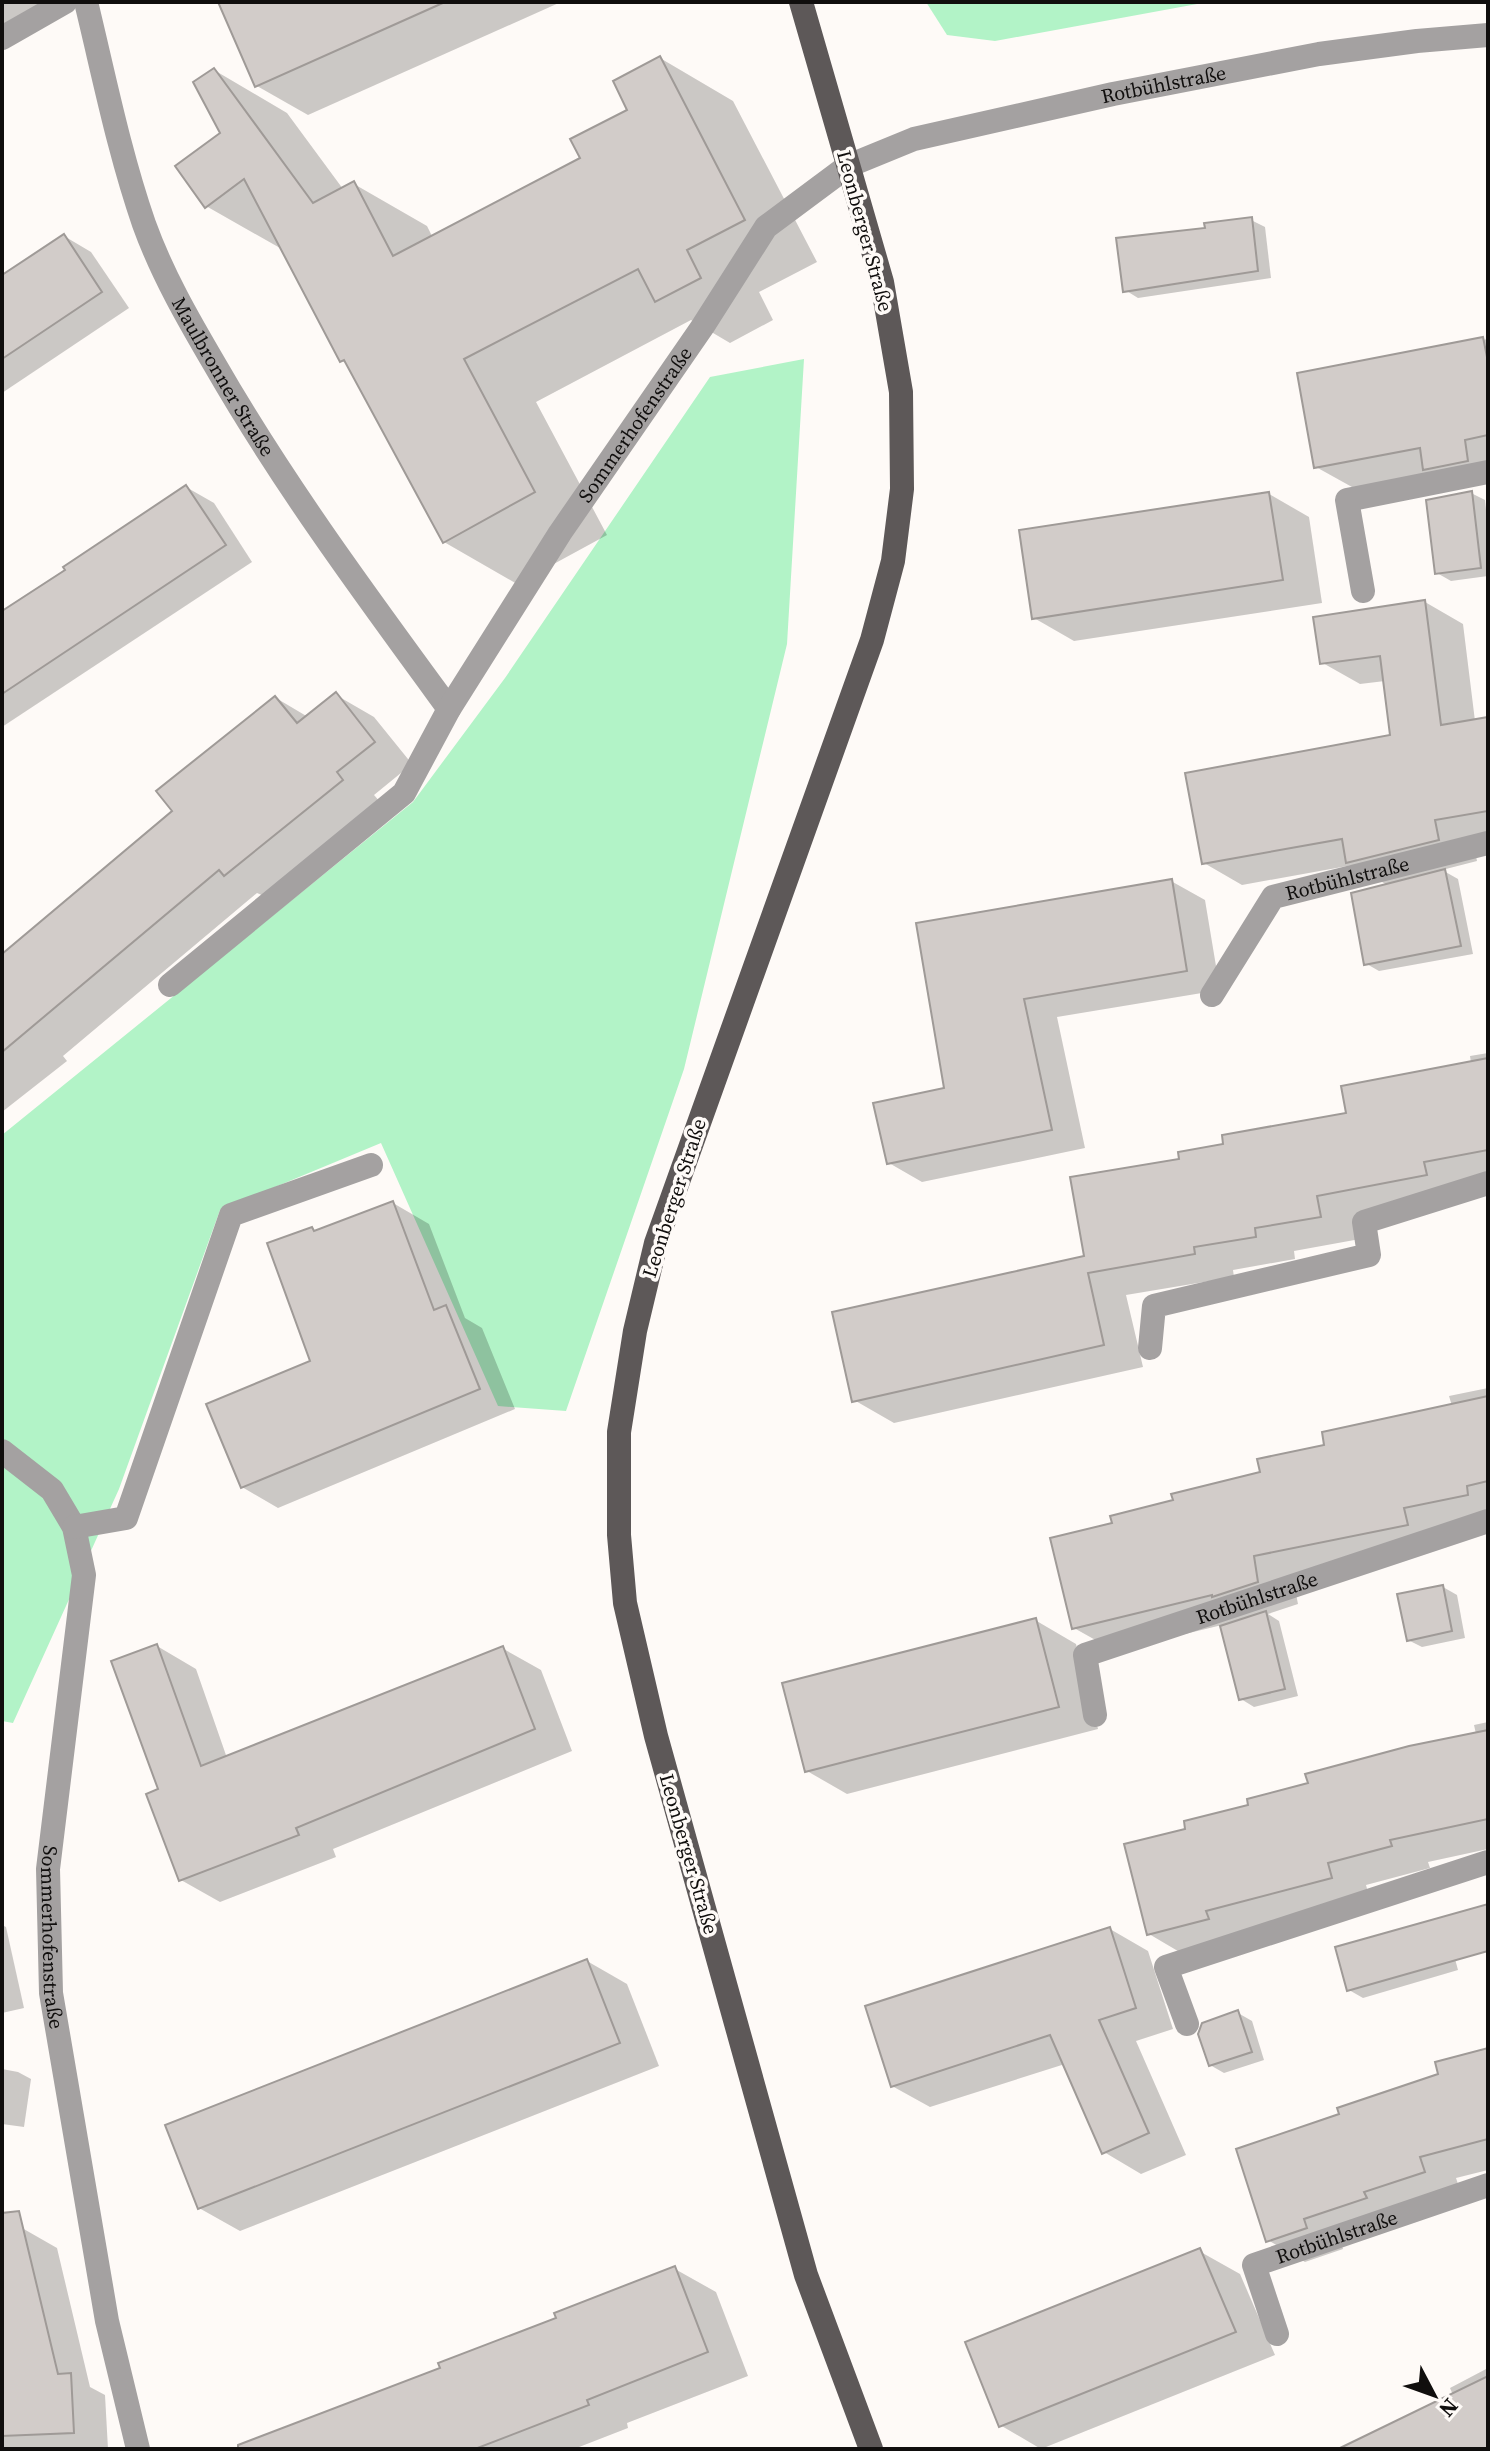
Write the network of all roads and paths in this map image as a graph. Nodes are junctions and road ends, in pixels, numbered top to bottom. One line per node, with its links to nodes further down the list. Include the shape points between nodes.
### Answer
1 (65, 2): 5 (street)
2 (86, 2): 9 (street, Maulbronner Straße, via 144,225 172,292 317,528)
3 (801, 2): 6 (main road, Leonberger Straße)
4 (1488, 35): 6 (street, Rotbühlstraße, via 1319,54 1113,94 914,139)
5 (2, 38)
6 (848, 166): 9 (street, Sommerhofenstraße, via 766,227); 25 (main road, Leonberger Straße, via 882,282 901,392 902,489 893,561 872,640 656,1243 619,1432 619,1535 625,1603 660,1751 806,2275)
7 (1488, 472): 8 (street, via 1347,500)
8 (1363, 591)
9 (449, 709): 11 (street, Sommerhofenstraße, via 404,793)
10 (1488, 843): 12 (street, Rotbühlstraße, via 1273,897)
11 (170, 985)
12 (1212, 995)
13 (371, 1165): 18 (street, via 231,1215 126,1518)
14 (1488, 1183): 15 (street, via 1364,1222 1369,1255 1154,1306)
15 (1150, 1348)
16 (2, 1451): 18 (street, Sommerhofenstraße, via 52,1490)
17 (1488, 1521): 19 (street, Rotbühlstraße, via 1085,1655)
18 (74, 1527): 24 (street, Sommerhofenstraße, via 84,1575 48,1869 51,1993 107,2321)
19 (1095, 1715)
20 (1488, 1862): 21 (street, via 1166,1967)
21 (1187, 2024)
22 (1488, 2185): 23 (street, Rotbühlstraße, via 1254,2265)
23 (1277, 2334)
24 (138, 2449)
25 (871, 2449)

